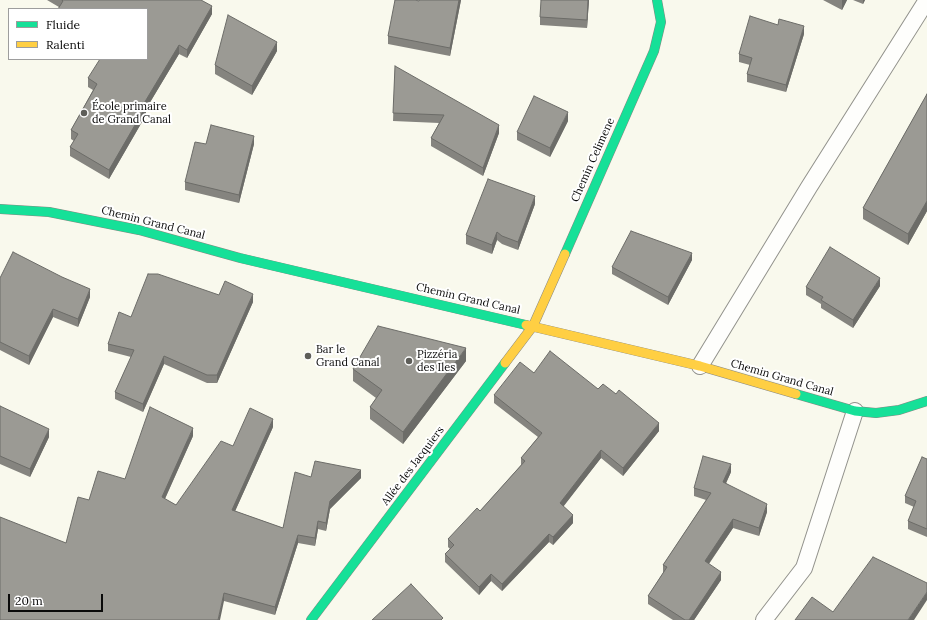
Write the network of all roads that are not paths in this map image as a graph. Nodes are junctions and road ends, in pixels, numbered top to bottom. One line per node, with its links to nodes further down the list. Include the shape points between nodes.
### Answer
1 (657, 0): 4 (street, Chemin Celimene, via 661,22 654,51)
2 (927, 0): 5 (lane)
3 (0, 209): 4 (street, Chemin Grand Canal, via 49,212 139,230 240,258)
4 (533, 326): 5 (street, Chemin Grand Canal); 8 (street, Allée des Jacquiers)
5 (700, 366): 7 (street, Chemin Grand Canal)
6 (927, 401): 7 (street, Chemin Grand Canal, via 899,410 876,413)
7 (855, 411): 9 (lane, via 804,568)
8 (312, 620)
9 (764, 620)

